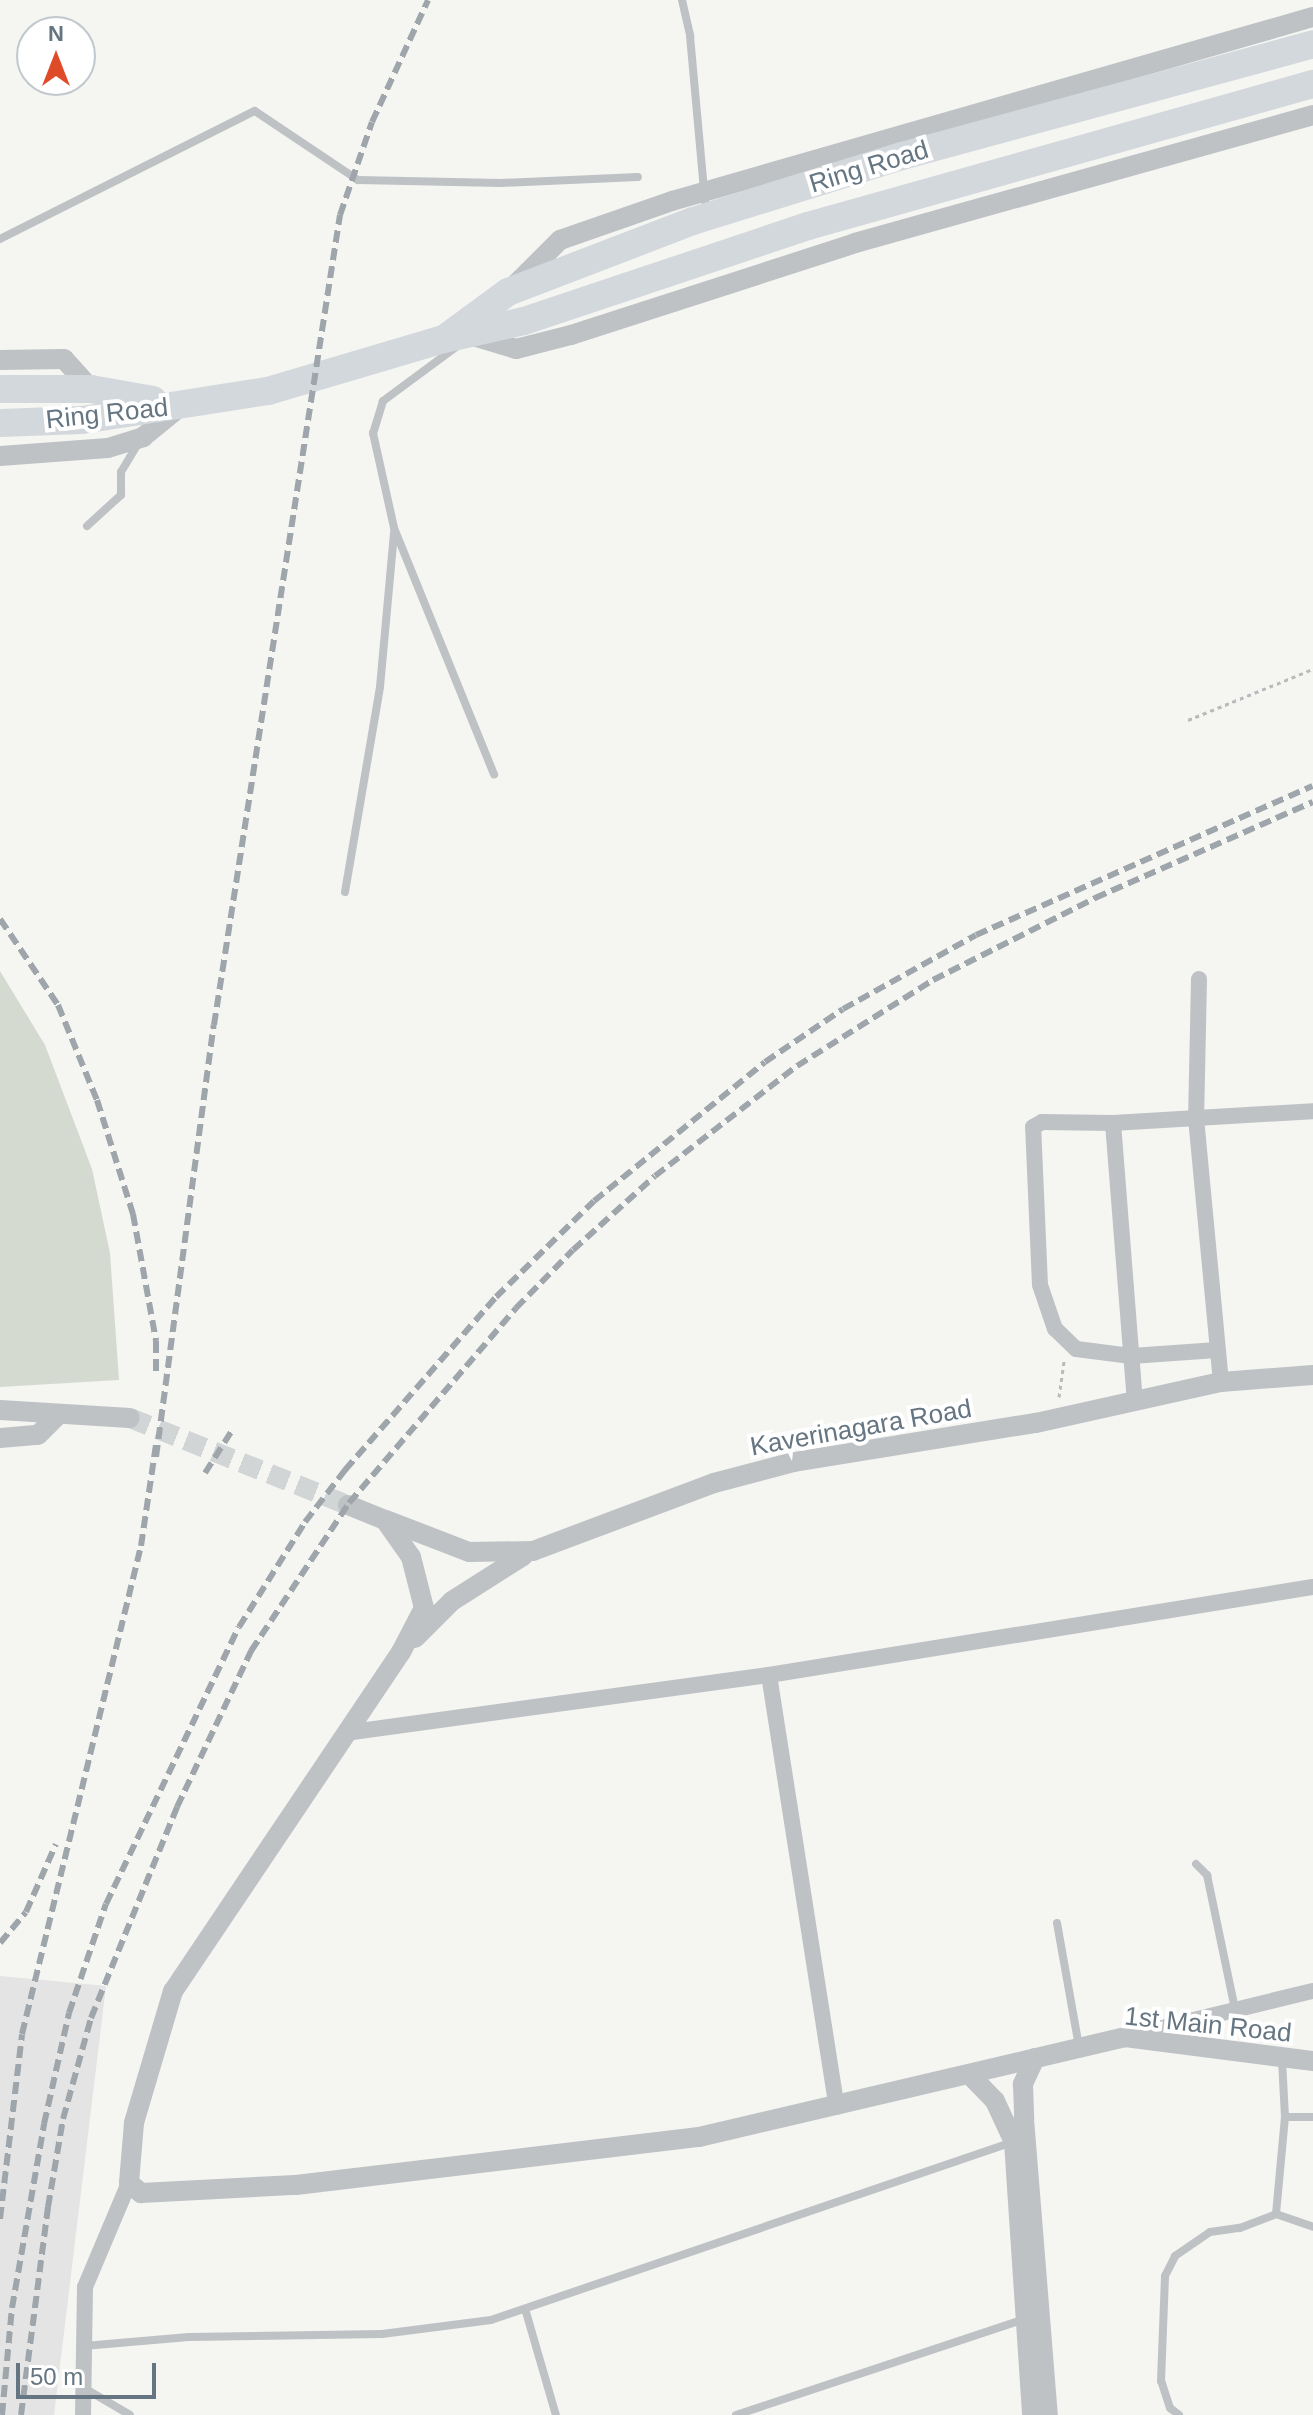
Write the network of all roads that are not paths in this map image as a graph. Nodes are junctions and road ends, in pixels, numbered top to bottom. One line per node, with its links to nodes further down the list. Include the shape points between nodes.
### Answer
1 (682, 0): 7 (lane, via 690,36)
2 (1313, 17): 7 (street)
3 (1313, 44): 7 (highway, Ring Road)
4 (1313, 84): 9 (highway, Ring Road, via 808,226)
5 (1313, 115): 9 (street, via 855,243 544,342 516,349)
6 (638, 177): 8 (lane, via 501,183 358,180 255,111)
7 (704, 204): 10 (highway, Ring Road, via 508,292)
8 (0, 239)
9 (473, 336): 10 (highway, Ring Road); 20 (lane, via 397,387 375,414 373,433)
10 (444, 339): 14 (highway, Ring Road, via 268,391)
11 (0, 360): 13 (street, via 64,359)
12 (0, 389): 13 (highway, Ring Road)
13 (91, 389): 14 (highway, Ring Road, via 149,400)
14 (214, 400): 15 (highway, Ring Road)
15 (181, 406): 16 (highway, Ring Road, via 82,420); 17 (street)
16 (0, 423)
17 (143, 437): 18 (street, via 108,448); 19 (lane, via 121,472 121,495)
18 (0, 456)
19 (87, 526)
20 (394, 528): 21 (lane); 22 (lane, via 380,687)
21 (494, 774)
22 (345, 892)
23 (1199, 979): 25 (street)
24 (1313, 1111): 25 (street)
25 (1196, 1118): 26 (street); 27 (street)
26 (1113, 1123): 28 (street); 28 (street, via 1042,1122 1030,1137 1040,1285 1055,1329 1076,1349)
27 (1217, 1350): 28 (street); 30 (street)
28 (1131, 1356): 31 (street)
29 (1313, 1375): 30 (street, Kaverinagara Road)
30 (1221, 1382): 31 (street, Kaverinagara Road)
31 (1135, 1402): 38 (street, Kaverinagara Road, via 794,1462 714,1483)
32 (0, 1410): 33 (street)
33 (58, 1415): 34 (street); 35 (street, via 38,1435)
34 (130, 1418)
35 (1, 1441)
36 (348, 1505): 37 (street, Kaverinagara Road)
37 (385, 1520): 38 (street, Kaverinagara Road, via 469,1552); 40 (street, via 411,1557 424,1608)
38 (533, 1551): 40 (street, via 452,1601)
39 (1313, 1587): 41 (street)
40 (401, 1652): 42 (street)
41 (769, 1675): 42 (street); 53 (street)
42 (345, 1733): 57 (street, via 173,1991 134,2123)
43 (1196, 1864): 46 (lane, via 1207,1875)
44 (1057, 1923): 48 (lane)
45 (1313, 1991): 46 (street)
46 (1235, 2010): 47 (street)
47 (1125, 2037): 48 (street, 1st Main Road); 50 (street, 1st Main Road)
48 (1079, 2048): 49 (street, 1st Main Road)
49 (1035, 2058): 52 (street, 1st Main Road); 61 (street, via 1023,2084)
50 (1282, 2058): 51 (street, 1st Main Road); 54 (lane)
51 (1313, 2061)
52 (970, 2075): 53 (street, 1st Main Road); 56 (street, via 995,2101)
53 (837, 2107): 57 (street, 1st Main Road, via 699,2137 296,2185 141,2193)
54 (1285, 2117): 55 (lane); 58 (lane)
55 (1313, 2117)
56 (1014, 2142): 60 (lane, via 697,2245); 61 (street)
57 (129, 2183): 62 (street, via 85,2287)
58 (1276, 2214): 59 (lane); 70 (lane, via 1188,2242 1165,2276 1161,2381 1170,2408)
59 (1313, 2227)
60 (526, 2312): 62 (lane, via 382,2334 189,2337); 66 (lane)
61 (1033, 2318): 67 (lane); 68 (street); 69 (street)
62 (84, 2346): 63 (street)
63 (84, 2388): 64 (street); 65 (lane)
64 (83, 2415)
65 (130, 2415)
66 (556, 2415)
67 (736, 2415)
68 (1032, 2415)
69 (1048, 2415)
70 (1179, 2415)

